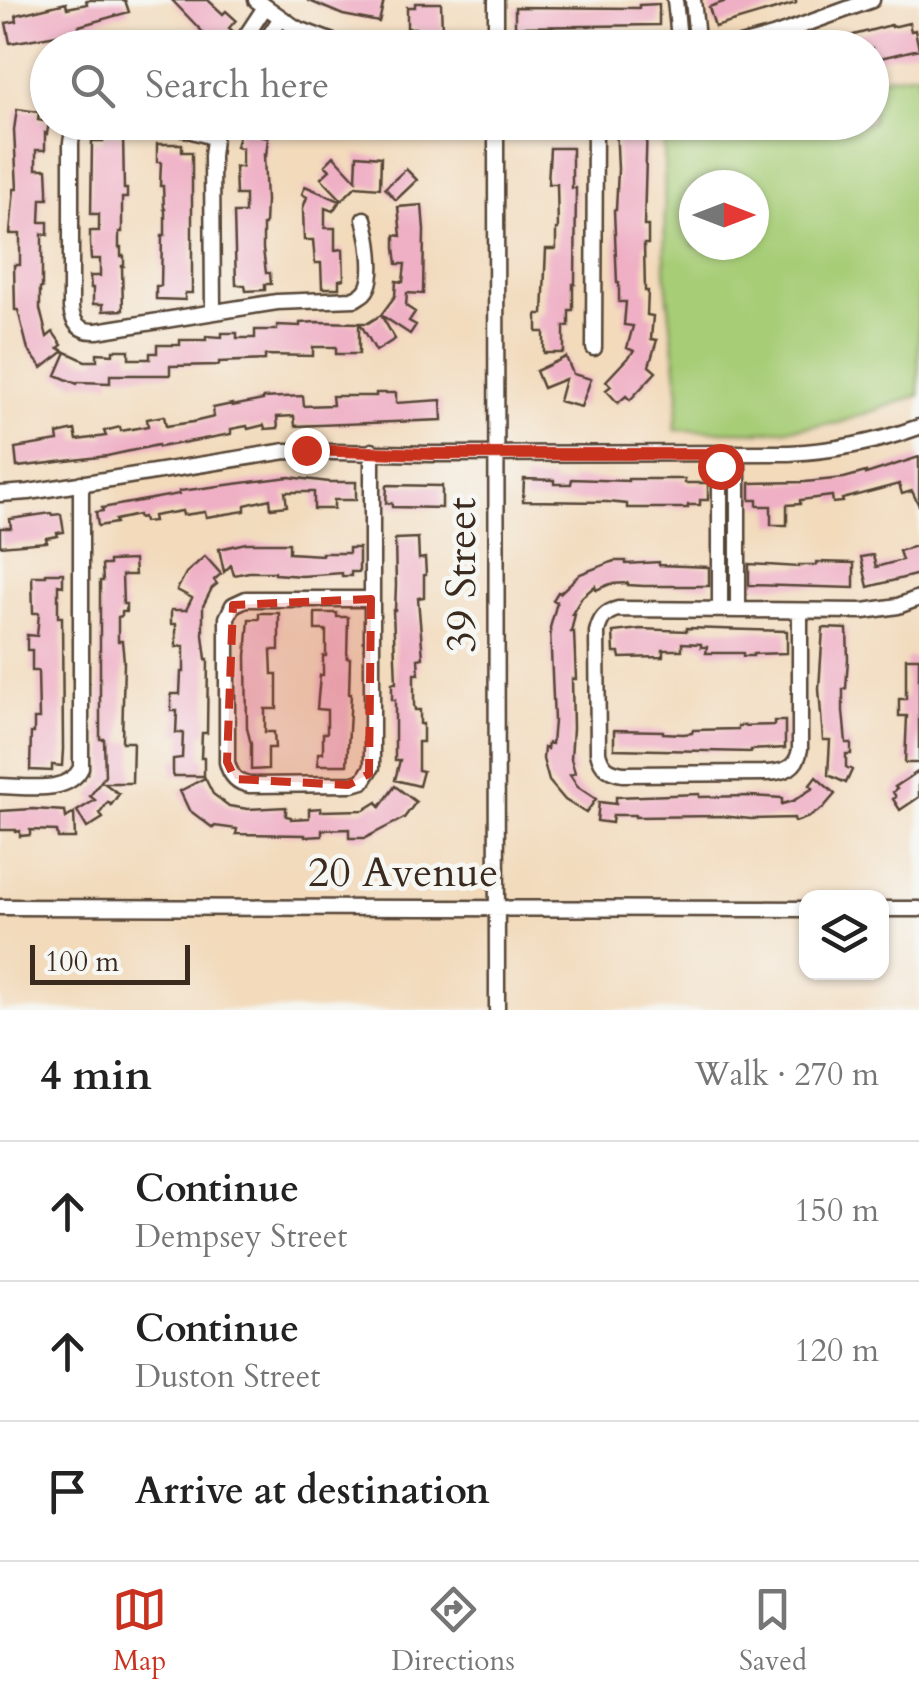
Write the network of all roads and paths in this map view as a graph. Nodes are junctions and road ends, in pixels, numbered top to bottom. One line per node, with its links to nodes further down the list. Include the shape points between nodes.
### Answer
1 (496, 0): 10 (street)
2 (675, 0): 11 (street)
3 (693, 0): 12 (street)
4 (872, 0): 13 (street)
5 (260, 4): 6 (street); 7 (street)
6 (280, 18): 8 (street); 9 (street)
7 (247, 30)
8 (272, 30)
9 (303, 30)
10 (496, 30)
11 (678, 30)
12 (696, 30)
13 (789, 30)
14 (71, 140): 19 (street, via 76,325 98,330)
15 (214, 140): 19 (street)
16 (496, 140): 23 (street, 39 Street)
17 (595, 140): 20 (street)
18 (364, 219): 19 (street, via 370,274 360,296)
19 (213, 310)
20 (594, 348)
21 (919, 427): 25 (street, via 827,450)
22 (372, 451): 23 (street); 26 (street, via 274,452); 28 (street)
23 (496, 454): 24 (street); 34 (street, 39 Street)
24 (720, 454): 25 (street); 30 (street)
25 (738, 454): 31 (street)
26 (81, 483): 27 (street); 33 (street, via 81,768 64,784)
27 (0, 494)
28 (372, 598): 28 (street, via 246,599 233,605 227,618 227,762 235,780 348,785 366,778 372,767)
29 (919, 598): 32 (street, via 879,610)
30 (720, 610): 31 (street); 32 (street, via 618,609 602,617 597,744 607,769 767,773 793,766 800,749)
31 (738, 610): 32 (street)
32 (800, 610)
33 (0, 786)
34 (496, 907): 35 (street, 20 Avenue); 36 (street, 20 Avenue); 39 (street, 39 Street)
35 (0, 908)
36 (799, 909)
37 (889, 909): 38 (street)
38 (919, 910)
39 (497, 1010)

